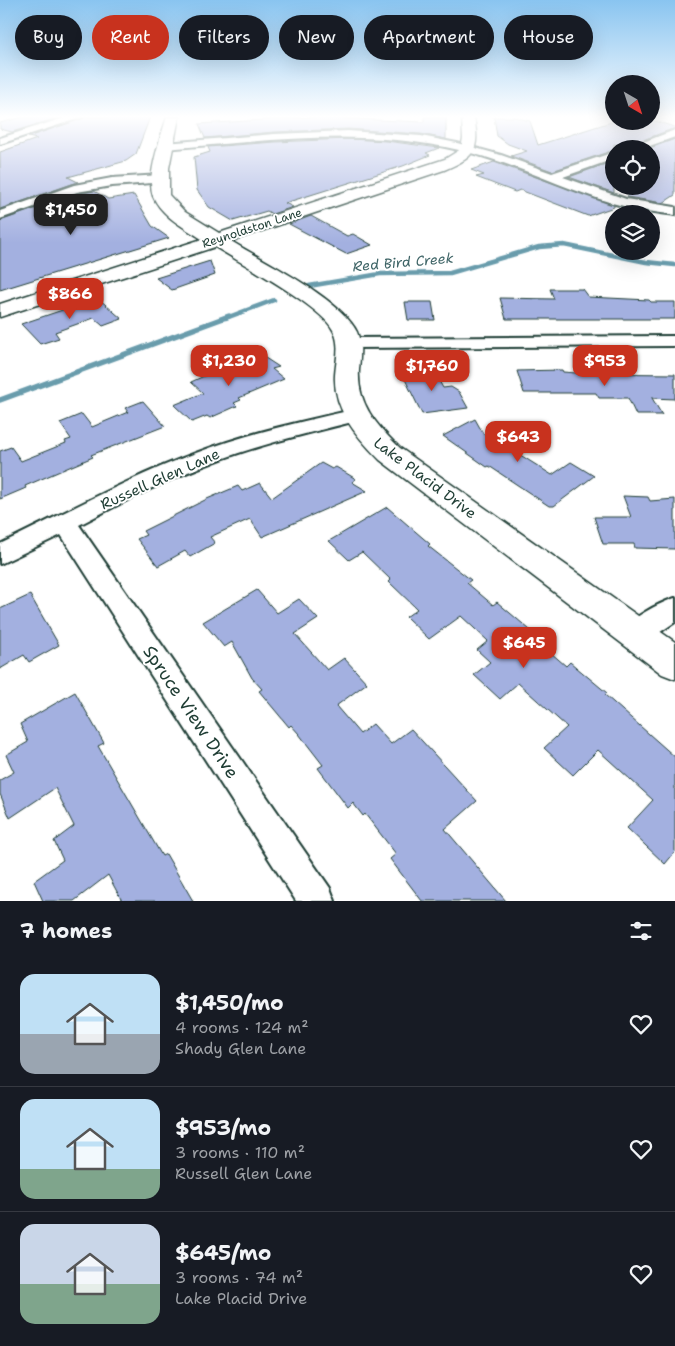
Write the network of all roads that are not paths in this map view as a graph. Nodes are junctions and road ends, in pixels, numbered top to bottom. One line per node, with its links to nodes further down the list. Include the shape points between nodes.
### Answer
1 (163, 159): 6 (street)
2 (457, 159): 9 (street, Reynoldston Lane, via 439,168)
3 (499, 159): 5 (street)
4 (600, 159): 5 (street)
5 (551, 177): 7 (street, via 617,200)
6 (161, 179): 8 (street, via 112,182 74,189); 9 (street, via 162,197 168,205)
7 (675, 211)
8 (0, 215)
9 (216, 239): 10 (street, Reynoldston Lane); 12 (street, via 320,305 345,330)
10 (0, 311)
11 (675, 341): 12 (street)
12 (349, 343): 13 (street, Lake Placid Drive, via 347,384)
13 (357, 415): 14 (street, Russell Glen Lane, via 271,436 187,464 123,492); 17 (street, Lake Placid Drive, via 370,436 390,454)
14 (65, 523): 15 (street, Russell Glen Lane); 19 (street, Spruce View Drive)
15 (0, 555)
16 (675, 609): 17 (street)
17 (636, 632): 18 (street, Lake Placid Drive)
18 (675, 663)
19 (317, 901)

